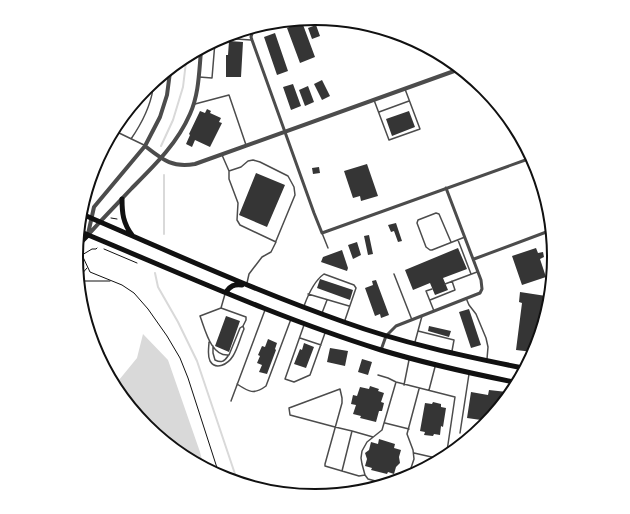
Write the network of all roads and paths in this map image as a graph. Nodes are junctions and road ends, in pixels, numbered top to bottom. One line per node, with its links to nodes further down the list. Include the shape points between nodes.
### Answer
1 (252, 34): 3 (street)
2 (235, 39): 3 (lane)
3 (252, 40): 15 (street)
4 (215, 48): 8 (lane, via 212,78)
5 (201, 55): 8 (street)
6 (454, 71): 9 (street)
7 (169, 77): 18 (street, via 160,117)
8 (199, 77): 13 (street)
9 (405, 89): 11 (street); 12 (lane)
10 (152, 92): 17 (lane, via 147,112)
11 (374, 100): 14 (lane); 15 (street)
12 (410, 101): 14 (lane); 14 (lane, via 420,130 389,140)
13 (193, 105): 19 (lane, via 229,95); 21 (street, via 183,127)
14 (379, 112)
15 (286, 132): 19 (street); 35 (street)
16 (119, 133): 17 (lane)
17 (131, 139): 18 (lane)
18 (145, 146): 21 (street); 27 (street, via 94,207)
19 (246, 146): 20 (street)
20 (222, 155): 21 (street, via 186,165 173,164); 23 (lane)
21 (161, 158): 25 (street)
22 (526, 160): 24 (street)
23 (229, 171): 41 (lane, via 229,179 238,203 237,220 240,225); 41 (lane, via 253,160 288,176 295,195)
24 (446, 188): 35 (street); 38 (street)
25 (122, 199): 31 (street); 37 (main road, via 123,219)
26 (86, 216): 27 (main road)
27 (92, 218): 31 (main road); 36 (street)
28 (111, 218): 29 (path)
29 (117, 219): 30 (path); 32 (path)
30 (120, 219)
31 (100, 221): 36 (street); 37 (main road)
32 (115, 224)
33 (546, 232): 48 (street)
34 (84, 233): 36 (main road)
35 (322, 233): 44 (lane)
36 (88, 235): 39 (main road); 61 (main road)
37 (133, 236): 59 (main road)
38 (465, 237): 40 (lane); 48 (street)
39 (83, 240)
40 (458, 240): 42 (lane); 54 (lane)
41 (276, 242): 59 (lane, via 271,252 262,257 249,274)
42 (451, 242): 42 (lane, via 432,250 428,249 418,220 439,214)
43 (97, 248): 46 (path)
44 (328, 248)
45 (104, 249): 49 (path)
46 (83, 254)
47 (83, 257): 50 (path)
48 (474, 259): 51 (street)
49 (137, 263)
50 (88, 268): 52 (path); 56 (path, via 91,272)
51 (478, 271): 54 (lane); 63 (street, via 482,289 480,293)
52 (83, 273)
53 (394, 274): 74 (lane)
54 (471, 274): 57 (lane)
55 (84, 281): 56 (path)
56 (111, 281): 111 (path, via 139,298 180,358 202,418)
57 (452, 281): 58 (lane); 65 (lane, via 456,290)
58 (445, 284)
59 (247, 285): 61 (main road, via 230,286); 67 (main road)
60 (432, 289): 65 (lane, via 426,292)
61 (226, 292): 68 (lane); 69 (main road)
62 (308, 294): 64 (lane); 66 (lane, via 324,274 355,286); 67 (lane)
63 (466, 298): 70 (street); 90 (lane, via 488,343)
64 (327, 300): 66 (lane); 71 (lane)
65 (430, 300): 70 (lane)
66 (349, 306): 75 (lane)
67 (303, 307): 71 (main road)
68 (221, 308): 77 (lane, via 246,317); 82 (lane, via 200,316)
69 (266, 308): 73 (main road); 97 (lane)
70 (434, 311): 72 (street)
71 (322, 314): 75 (main road)
72 (423, 316): 74 (street); 79 (lane)
73 (291, 318): 76 (main road); 97 (lane, via 266,386 256,392)
74 (412, 320): 80 (street, via 396,326)
75 (344, 322): 80 (main road)
76 (305, 323): 78 (main road); 81 (lane)
77 (243, 326): 82 (lane, via 233,356 224,365 218,366 210,362); 88 (lane)
78 (326, 331): 84 (lane); 86 (main road)
79 (418, 331): 83 (lane); 87 (lane, via 454,340)
80 (386, 336): 83 (main road); 86 (street)
81 (300, 338): 84 (lane); 84 (lane, via 285,379 294,382 310,375)
82 (209, 342): 85 (lane)
83 (414, 343): 87 (main road)
84 (321, 345)
85 (213, 346): 88 (lane, via 221,355); 88 (lane, via 215,360 224,361)
86 (381, 350): 89 (main road)
87 (452, 353): 90 (main road)
88 (229, 355)
89 (410, 358): 91 (main road); 98 (lane)
90 (487, 361): 92 (main road)
91 (435, 364): 93 (main road); 100 (lane)
92 (519, 367)
93 (469, 372): 95 (main road); 106 (lane)
94 (378, 375): 96 (lane)
95 (511, 381)
96 (396, 382): 98 (lane); 102 (lane)
97 (237, 384): 101 (lane)
98 (404, 385): 99 (lane)
99 (419, 388): 100 (lane); 104 (lane)
100 (429, 390): 108 (lane, via 455,399)
101 (231, 401)
102 (384, 423): 104 (lane); 107 (lane, via 381,432)
103 (335, 427): 103 (lane, via 342,398 340,388 289,408 290,415); 105 (lane); 113 (lane, via 325,466)
104 (409, 429): 109 (lane, via 407,436)
105 (352, 430): 107 (lane); 113 (lane)
106 (460, 433)
107 (373, 437): 114 (lane, via 364,446 361,458)
108 (448, 447)
109 (414, 453): 110 (lane); 112 (lane)
110 (432, 457)
111 (216, 467)
112 (411, 468)
113 (342, 471): 114 (lane)
114 (365, 475): 115 (lane, via 368,479)
115 (375, 480)

